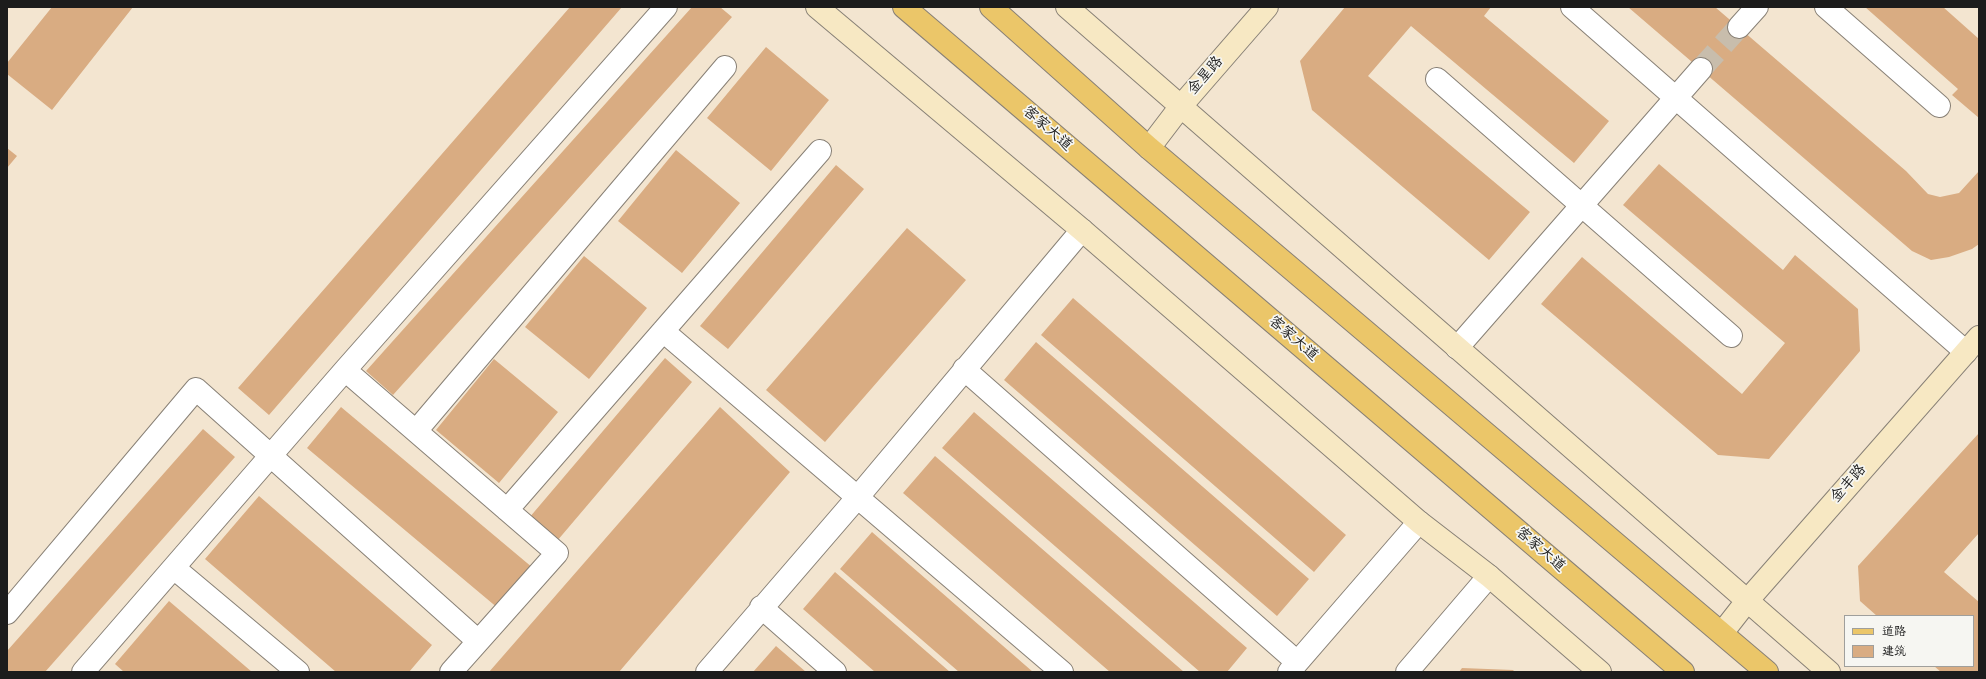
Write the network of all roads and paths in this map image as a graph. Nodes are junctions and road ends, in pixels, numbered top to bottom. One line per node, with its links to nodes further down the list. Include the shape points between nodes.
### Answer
1 (666, 7): 26 (street)
2 (817, 7): 20 (street)
3 (904, 7): 48 (main road, 客家大道)
4 (991, 7): 17 (main road)
5 (1067, 7): 15 (street)
6 (1267, 7): 15 (street, 金星路)
7 (1572, 7): 14 (street)
8 (1757, 7): 10 (street)
9 (1826, 7): 16 (street)
10 (1739, 27)
11 (725, 68): 27 (street)
12 (1701, 69): 14 (street)
13 (1437, 79): 19 (street)
14 (1675, 97): 19 (street); 23 (street)
15 (1181, 106): 17 (street, 金星路); 24 (street)
16 (1939, 106)
17 (1149, 148): 37 (main road)
18 (820, 151): 21 (street)
19 (1581, 204): 22 (street); 24 (street)
20 (1082, 230): 25 (street); 31 (street)
21 (663, 331): 29 (street); 30 (street)
22 (1731, 336)
23 (1972, 344): 34 (street, 金丰路)
24 (1457, 348): 34 (street)
25 (964, 369): 29 (street); 39 (street)
26 (344, 370): 27 (street); 28 (street)
27 (416, 431): 30 (street)
28 (269, 456): 32 (street); 36 (street, via 196,389); 38 (street)
29 (857, 498): 35 (street); 45 (street)
30 (507, 510): 38 (street, via 557,553)
31 (1419, 522): 33 (street); 39 (street)
32 (174, 568): 40 (street); 41 (street)
33 (1489, 576): 46 (street); 47 (street)
34 (1747, 601): 37 (street, 金丰路); 50 (street)
35 (761, 608): 43 (street); 44 (street)
36 (7, 613)
37 (1722, 632): 49 (main road)
38 (478, 641): 42 (street)
39 (1293, 667)
40 (83, 672)
41 (298, 672)
42 (451, 672)
43 (707, 672)
44 (835, 672)
45 (1062, 672)
46 (1407, 672)
47 (1600, 672)
48 (1683, 672)
49 (1766, 672)
50 (1829, 672)

